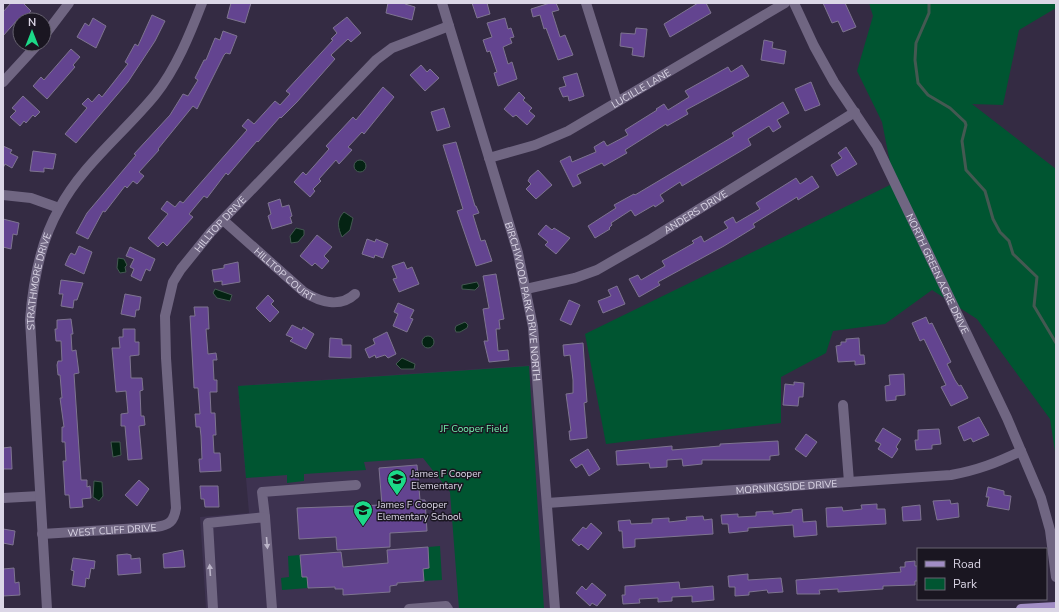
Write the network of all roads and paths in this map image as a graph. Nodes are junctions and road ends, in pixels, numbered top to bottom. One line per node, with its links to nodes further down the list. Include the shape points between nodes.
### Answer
1 (68, 3): 7 (street)
2 (202, 3): 15 (street, STRATHMORE DRIVE, via 169,74 156,94 76,183)
3 (442, 3): 8 (street, BIRCHWOOD PARK DRIVE NORTH)
4 (586, 3): 11 (street)
5 (785, 3): 11 (street, LUCILLE LANE)
6 (794, 3): 12 (street, NORTH GREEN ACRE DRIVE, via 834,82)
7 (52, 25)
8 (450, 26): 13 (street, BIRCHWOOD PARK DRIVE NORTH); 16 (street, HILLTOP DRIVE, via 392,48 376,60)
9 (31, 52): 10 (street)
10 (3, 82)
11 (618, 102): 13 (street, LUCILLE LANE, via 568,131 535,146)
12 (855, 112): 17 (street, ANDERS DRIVE, via 597,270 575,278); 20 (street, NORTH GREEN ACRE DRIVE, via 877,146)
13 (489, 158): 17 (street, BIRCHWOOD PARK DRIVE NORTH, via 518,253)
14 (3, 195): 15 (street, via 31,198)
15 (59, 208): 23 (street, STRATHMORE DRIVE, via 37,267 31,306)
16 (223, 220): 18 (street, HILLTOP COURT, via 313,298 338,302 347,300); 26 (street, HILLTOP DRIVE, via 196,249 173,282 165,316)
17 (526, 289): 25 (street, BIRCHWOOD PARK DRIVE NORTH, via 533,327)
18 (355, 294)
19 (843, 405): 21 (street)
20 (1021, 451): 21 (street, MORNINGSIDE DRIVE, via 977,470 950,475); 29 (street, NORTH GREEN ACRE DRIVE, via 1041,498 1050,530)
21 (849, 482): 25 (street, MORNINGSIDE DRIVE)
22 (356, 485): 27 (street, via 262,492)
23 (40, 496): 24 (street); 28 (street, STRATHMORE DRIVE)
24 (3, 498)
25 (547, 503): 36 (street, BIRCHWOOD PARK DRIVE NORTH)
26 (175, 514): 28 (street, WEST CLIFF DRIVE, via 171,522 163,526)
27 (264, 517): 32 (street, one-way to 27, via 208,523); 33 (street, one-way to 33)
28 (42, 534): 31 (street, STRATHMORE DRIVE)
29 (1056, 577)
30 (1056, 607): 37 (main road)
31 (47, 609)
32 (213, 609)
33 (272, 609)
34 (409, 609): 35 (street, via 446,606)
35 (448, 609)
36 (555, 609)
37 (1023, 609)

